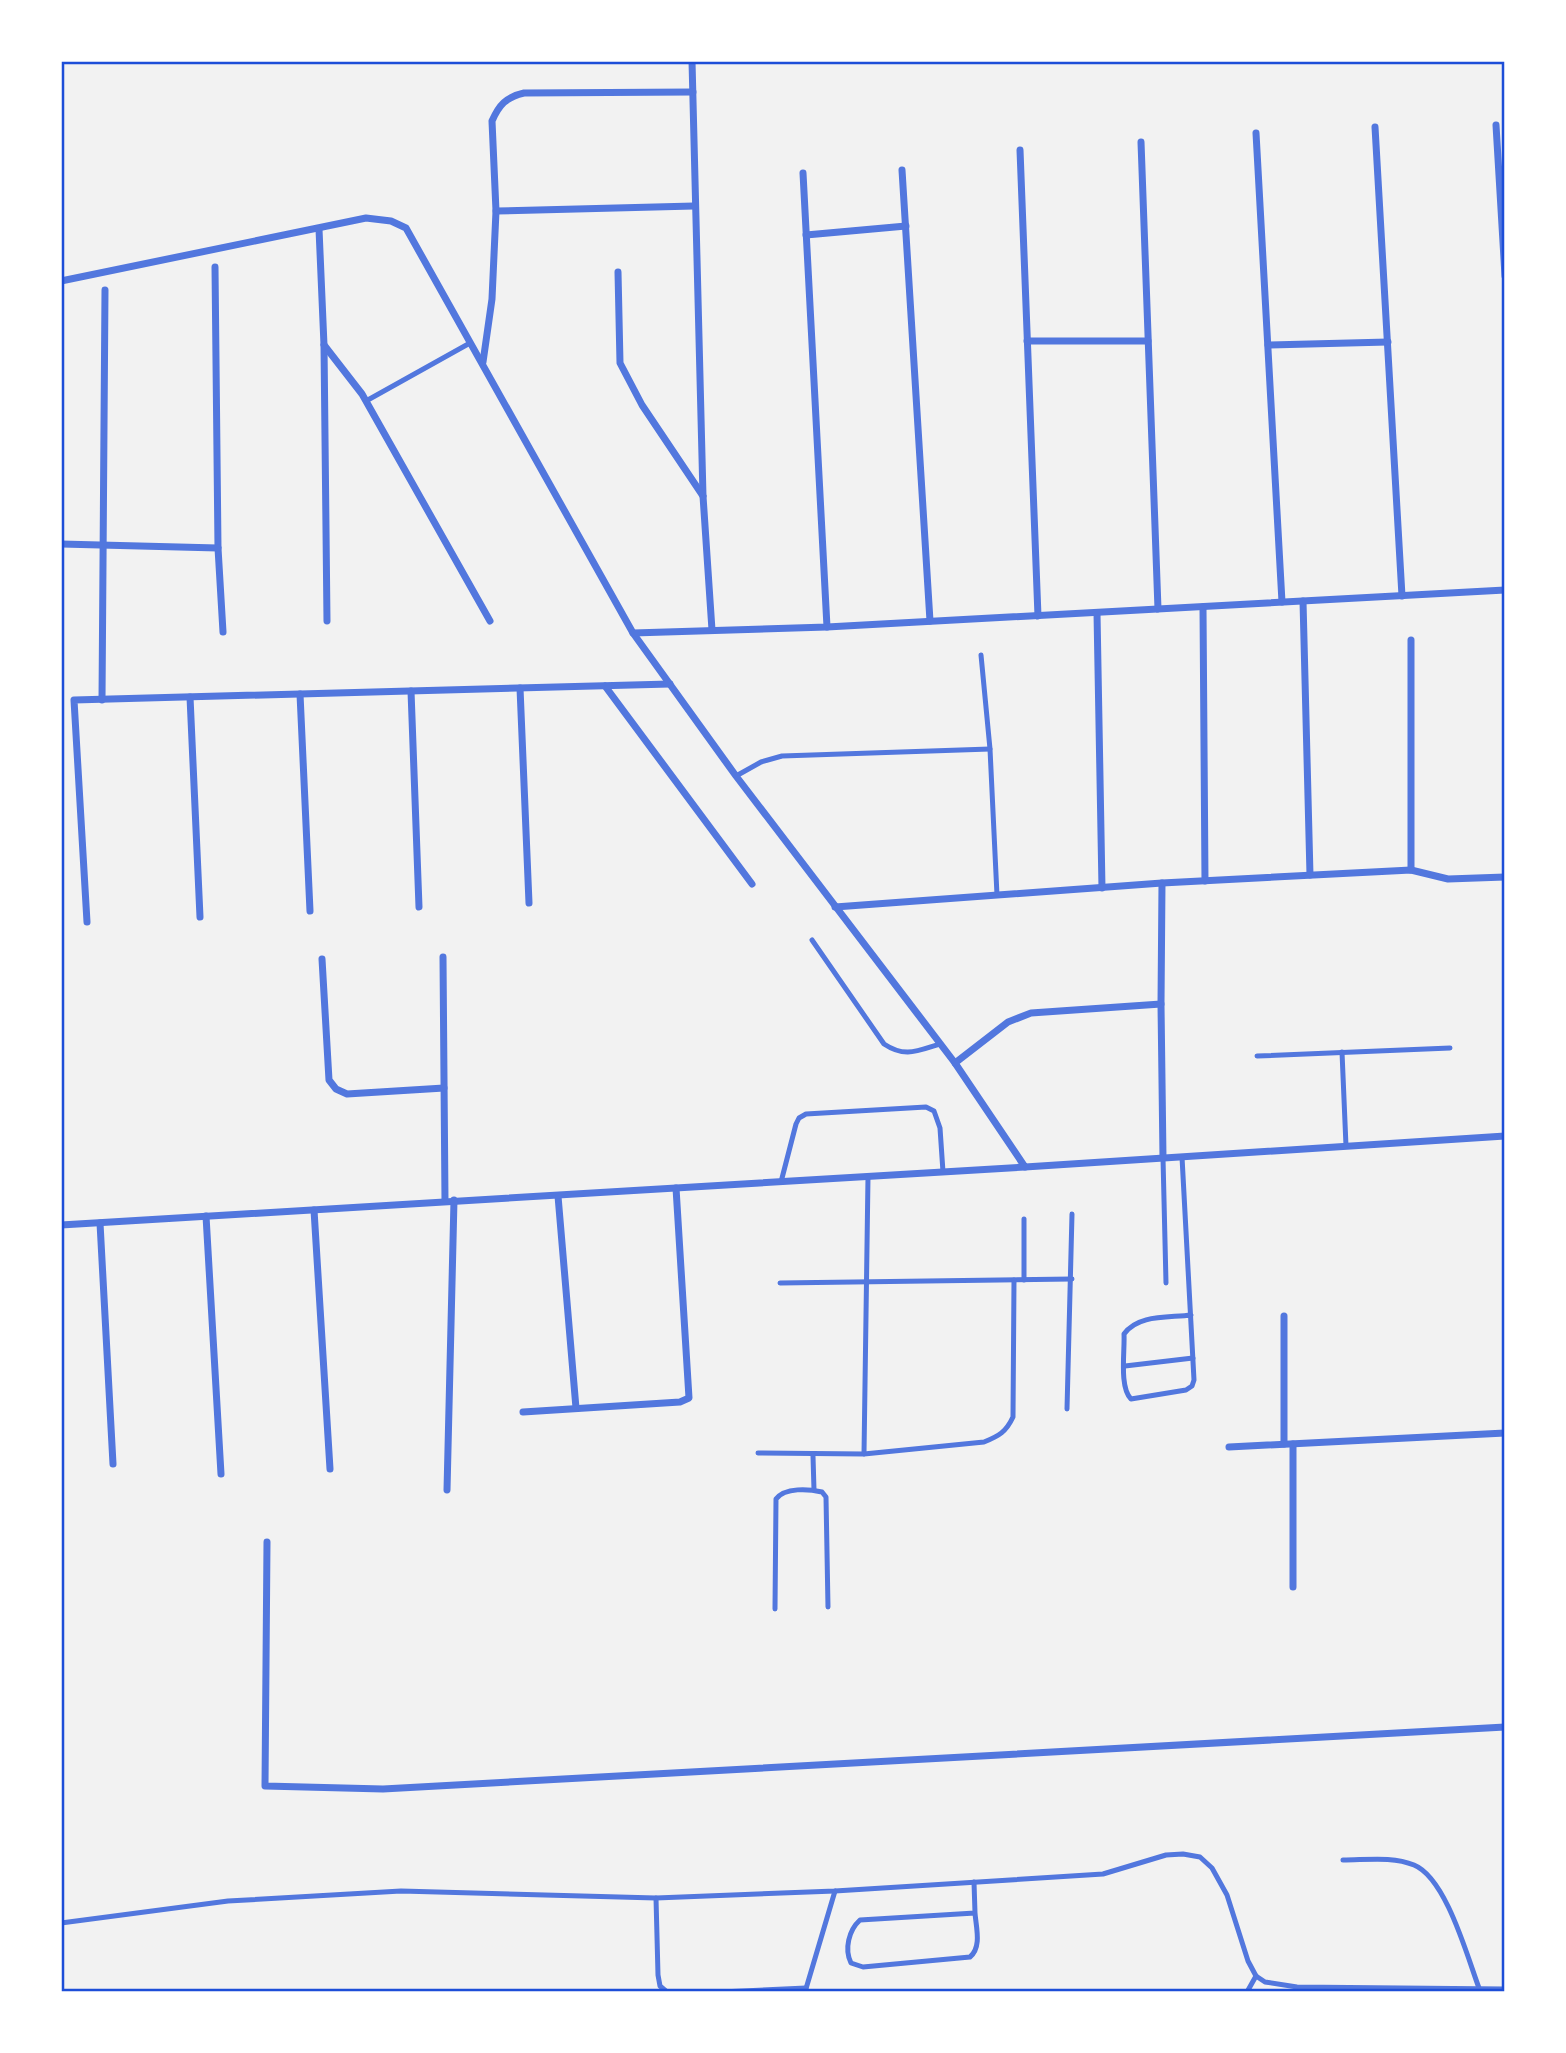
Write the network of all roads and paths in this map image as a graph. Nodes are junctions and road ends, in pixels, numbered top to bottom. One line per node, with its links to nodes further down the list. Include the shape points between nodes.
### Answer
1 (692, 61): 2 (street)
2 (693, 92): 10 (street); 11 (street, via 524,93 504,101 492,121)
3 (1496, 125): 17 (street)
4 (1375, 127): 22 (street)
5 (1256, 132): 25 (street)
6 (1141, 142): 21 (street)
7 (1020, 150): 20 (street)
8 (902, 170): 12 (street)
9 (803, 173): 14 (street)
10 (694, 206): 11 (street); 28 (street)
11 (496, 211): 26 (street, via 492,299)
12 (906, 226): 14 (street); 42 (street)
13 (318, 229): 18 (street); 23 (street, via 366,218 406,228); 24 (street)
14 (806, 235): 43 (street)
15 (215, 267): 31 (street)
16 (618, 272): 28 (street, via 620,363 642,405)
17 (1505, 276)
18 (61, 281)
19 (105, 290): 30 (street)
20 (1027, 341): 21 (street); 39 (street)
21 (1148, 341): 37 (street)
22 (1388, 342): 25 (street); 33 (street)
23 (470, 343): 26 (street); 27 (lane)
24 (324, 345): 27 (street); 40 (street)
25 (1268, 345): 35 (street)
26 (483, 363): 46 (street)
27 (366, 401): 41 (street)
28 (703, 496): 44 (street)
29 (61, 544): 30 (street)
30 (103, 544): 31 (street); 55 (street)
31 (218, 548): 45 (street)
32 (1505, 590): 33 (street)
33 (1402, 596): 34 (street)
34 (1303, 601): 35 (street); 59 (street)
35 (1282, 602): 36 (street)
36 (1203, 607): 37 (street); 61 (street)
37 (1158, 609): 38 (street)
38 (1097, 612): 39 (street); 64 (street)
39 (1038, 616): 42 (street)
40 (327, 621)
41 (489, 621)
42 (930, 621): 43 (street)
43 (827, 627): 44 (street)
44 (712, 631): 46 (street)
45 (223, 632)
46 (633, 633): 49 (street)
47 (1412, 640): 58 (street)
48 (981, 655): 56 (lane)
49 (670, 684): 50 (street); 57 (street)
50 (605, 686): 51 (street); 63 (street)
51 (520, 688): 52 (street); 66 (street)
52 (411, 691): 53 (street); 67 (street)
53 (300, 694): 54 (street); 69 (street)
54 (190, 697): 55 (street); 70 (street)
55 (102, 699): 71 (street, via 74,700)
56 (990, 749): 57 (lane, via 782,756); 65 (lane)
57 (736, 776): 68 (street)
58 (1411, 870): 59 (street); 60 (street, via 1448,880)
59 (1310, 875): 61 (street)
60 (1505, 877)
61 (1205, 881): 62 (street)
62 (1162, 883): 64 (street); 75 (street)
63 (752, 884)
64 (1102, 888): 65 (street)
65 (997, 895): 68 (street)
66 (529, 903)
67 (419, 907)
68 (835, 907): 76 (street)
69 (310, 911)
70 (200, 917)
71 (87, 922)
72 (812, 940): 76 (lane, via 884,1044 909,1053)
73 (443, 957): 81 (street)
74 (322, 959): 81 (street, via 329,1080 335,1089 347,1094)
75 (1161, 1004): 80 (street, via 1031,1013 1008,1022); 85 (street)
76 (940, 1044): 80 (street)
77 (1450, 1048): 78 (lane)
78 (1342, 1052): 79 (lane); 83 (lane)
79 (1256, 1056)
80 (955, 1063): 86 (street)
81 (444, 1088): 92 (street)
82 (1505, 1136): 83 (street)
83 (1346, 1146): 84 (street)
84 (1182, 1157): 85 (street); 106 (lane)
85 (1163, 1158): 86 (street); 105 (lane)
86 (1025, 1167): 87 (street)
87 (943, 1172): 88 (street); 89 (lane, via 940,1128 934,1111 926,1107 806,1114 796,1124)
88 (867, 1177): 89 (street); 103 (lane)
89 (781, 1182): 90 (street)
90 (676, 1188): 91 (street); 110 (street, via 689,1398)
91 (558, 1196): 93 (street); 110 (street)
92 (445, 1200): 93 (street); 94 (street)
93 (454, 1200): 122 (street)
94 (314, 1210): 96 (street); 120 (street)
95 (1072, 1214): 100 (lane)
96 (206, 1216): 98 (street); 121 (street)
97 (1024, 1219): 102 (lane)
98 (100, 1223): 99 (street); 119 (street)
99 (61, 1225)
100 (1072, 1279): 102 (lane); 111 (lane)
101 (1014, 1280): 102 (lane); 103 (lane); 117 (lane, via 1013,1417 1008,1428 984,1442)
102 (1024, 1280)
103 (867, 1281): 104 (lane); 117 (lane)
104 (780, 1283)
105 (1166, 1283)
106 (1191, 1315): 108 (lane); 109 (lane, via 1132,1325 1124,1334)
107 (1284, 1316): 114 (street)
108 (1194, 1358): 109 (lane); 109 (lane, via 1192,1386 1139,1399 1126,1394)
109 (1125, 1366)
110 (576, 1408): 112 (street)
111 (1067, 1409)
112 (523, 1412)
113 (1505, 1433): 114 (street)
114 (1289, 1444): 115 (street); 125 (street)
115 (1228, 1447)
116 (758, 1453): 118 (lane)
117 (864, 1454): 118 (lane)
118 (813, 1455): 123 (lane)
119 (113, 1464)
120 (330, 1469)
121 (221, 1474)
122 (447, 1490)
123 (814, 1490): 126 (lane, via 826,1497); 127 (lane, via 785,1492 776,1499)
124 (267, 1542): 128 (street, via 265,1786 383,1788)
125 (1293, 1587)
126 (828, 1607)
127 (775, 1609)
128 (1505, 1727)
129 (1343, 1860): 136 (lane, via 1399,1860 1426,1872 1446,1902)
130 (974, 1882): 131 (lane); 133 (lane); 135 (lane, via 1103,1874 1166,1855 1200,1857 1227,1895)
131 (835, 1891): 132 (lane); 138 (lane)
132 (656, 1898): 134 (lane, via 401,1891 228,1901); 139 (lane, via 658,1975)
133 (975, 1913): 133 (lane, via 860,1920 852,1932 850,1963 863,1967 970,1957 978,1946)
134 (61, 1923)
135 (1256, 1976): 136 (lane, via 1297,1987); 141 (lane)
136 (1479, 1989): 137 (lane)
137 (1505, 1989)
138 (805, 1990): 140 (lane)
139 (667, 1992)
140 (721, 1992)
141 (1247, 1992)

